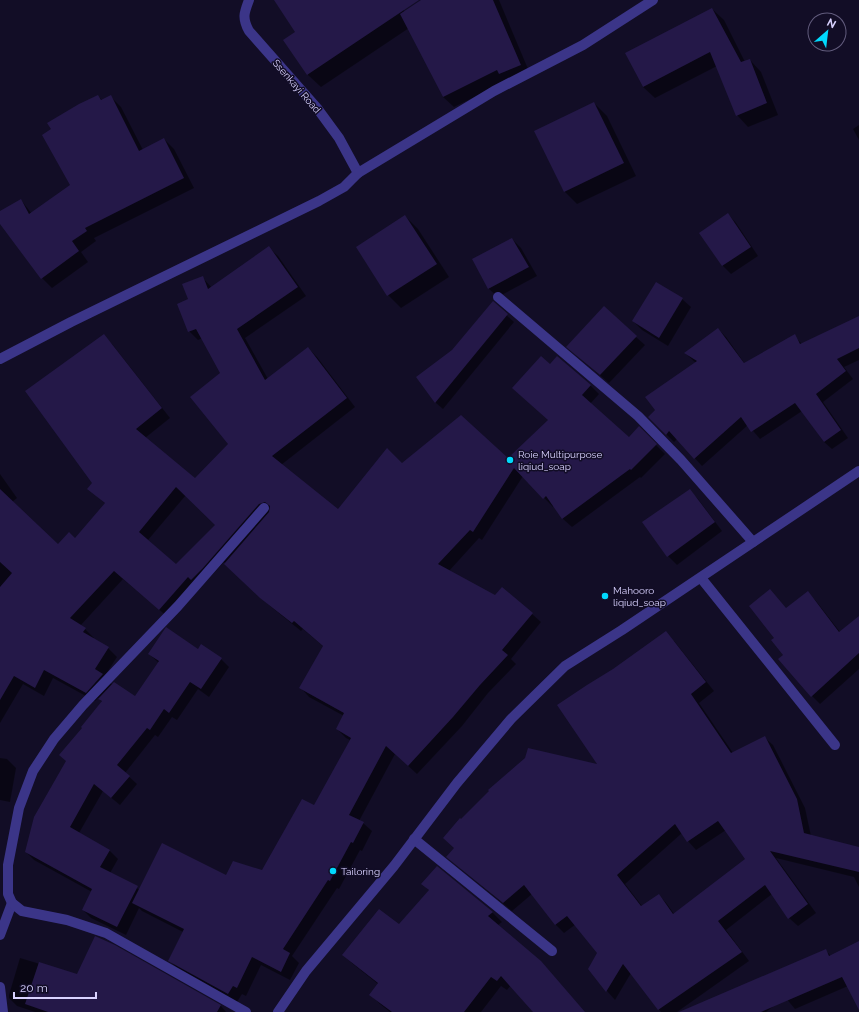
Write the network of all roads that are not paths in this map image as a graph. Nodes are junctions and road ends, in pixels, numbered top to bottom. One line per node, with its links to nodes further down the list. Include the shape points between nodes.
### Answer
1 (249, 0): 3 (street, Ssenkayi Road, via 244,12 244,22 249,31 317,108 339,138)
2 (653, 0): 3 (street, via 583,45 494,91)
3 (358, 173): 5 (street, via 344,187 305,208 71,322)
4 (498, 297): 8 (street, via 638,416 681,460)
5 (0, 360)
6 (859, 471): 8 (street)
7 (264, 508): 12 (street, via 178,606 83,705 54,739 33,771 19,808 8,865 8,894)
8 (753, 542): 9 (street)
9 (702, 578): 10 (street); 11 (street, via 565,666 511,719)
10 (835, 746)
11 (414, 839): 14 (street); 18 (street, via 306,971)
12 (12, 903): 13 (street); 17 (street, via 22,911 67,920 106,933)
13 (0, 935)
14 (552, 951)
15 (0, 987): 16 (street)
16 (3, 1012)
17 (246, 1012)
18 (278, 1012)

